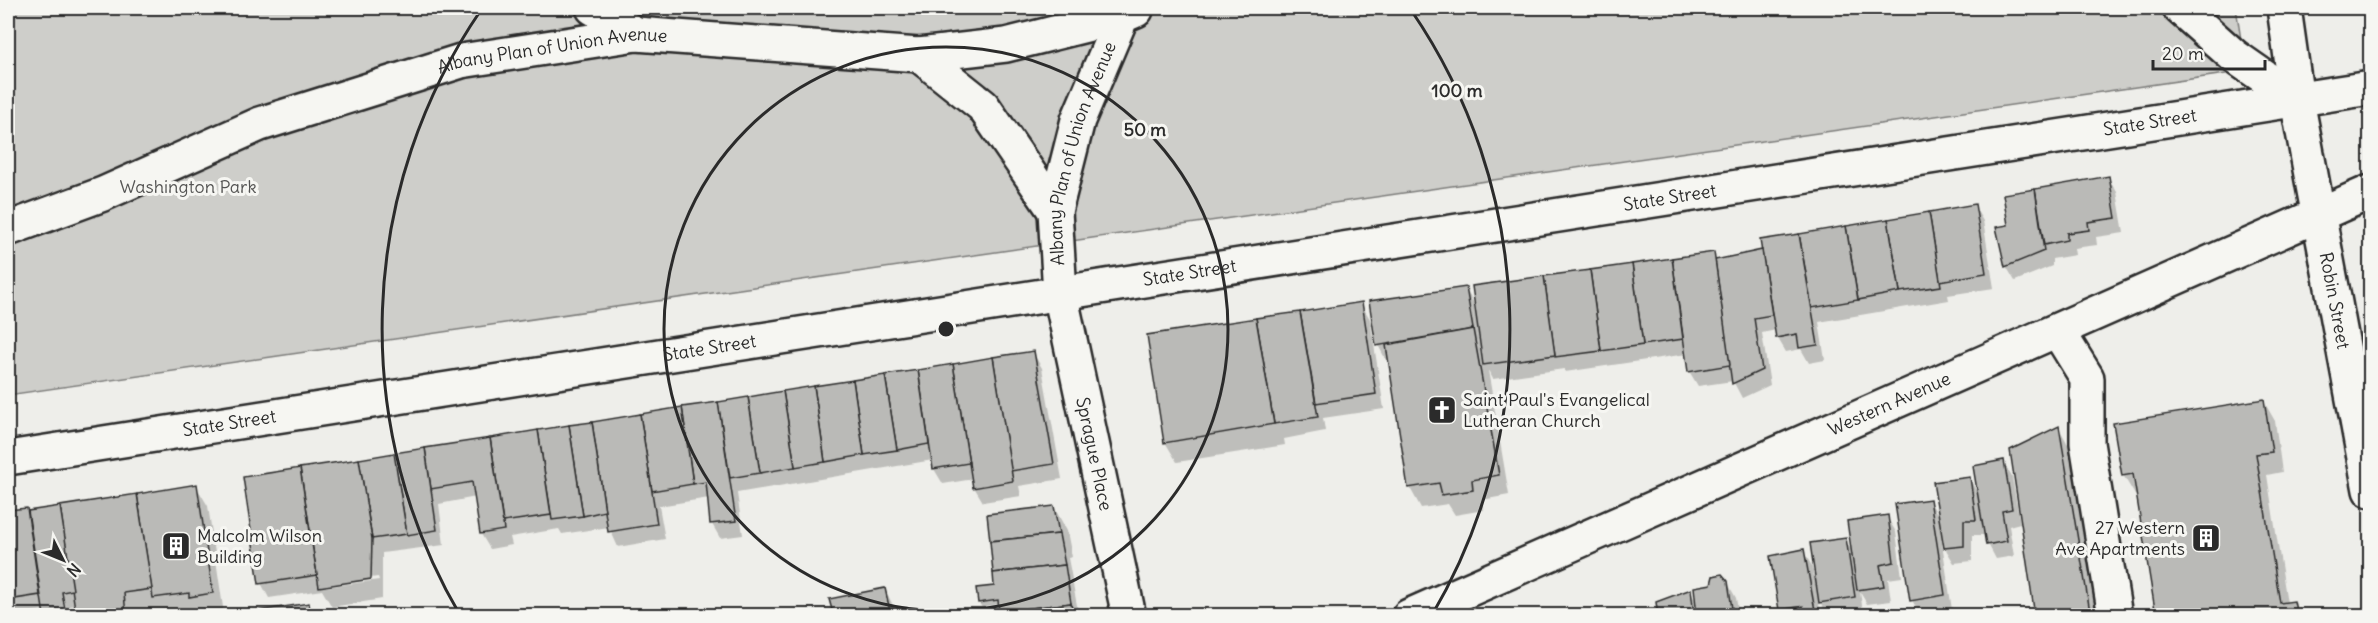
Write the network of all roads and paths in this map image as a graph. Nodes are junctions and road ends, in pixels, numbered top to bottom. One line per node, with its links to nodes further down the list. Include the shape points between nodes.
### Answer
1 (593, 8): 5 (street)
2 (2180, 8): 8 (street, via 2235,56)
3 (2284, 8): 8 (street, Robin Street)
4 (1131, 12): 6 (street, Albany Plan of Union Avenue, via 1006,45); 10 (street, Albany Plan of Union Avenue, via 1078,120)
5 (636, 34): 6 (street, Albany Plan of Union Avenue); 12 (street, Albany Plan of Union Avenue, via 461,61 260,124 103,194)
6 (919, 55): 10 (street, via 983,106)
7 (2370, 88): 8 (street, State Street)
8 (2297, 100): 11 (street, Robin Street); 13 (street, State Street)
9 (2370, 192): 11 (street, Western Avenue)
10 (1054, 211): 13 (street, Albany Plan of Union Avenue)
11 (2320, 216): 14 (street, Western Avenue); 15 (street, Robin Street)
12 (8, 228)
13 (1060, 293): 16 (street, State Street); 19 (street, Sprague Place)
14 (2058, 331): 18 (street, Western Avenue); 20 (street, via 2087,378 2087,443)
15 (2367, 450): 17 (street, Robin Street)
16 (8, 458)
17 (2370, 490)
18 (1417, 614)
19 (1129, 615)
20 (2115, 615)

